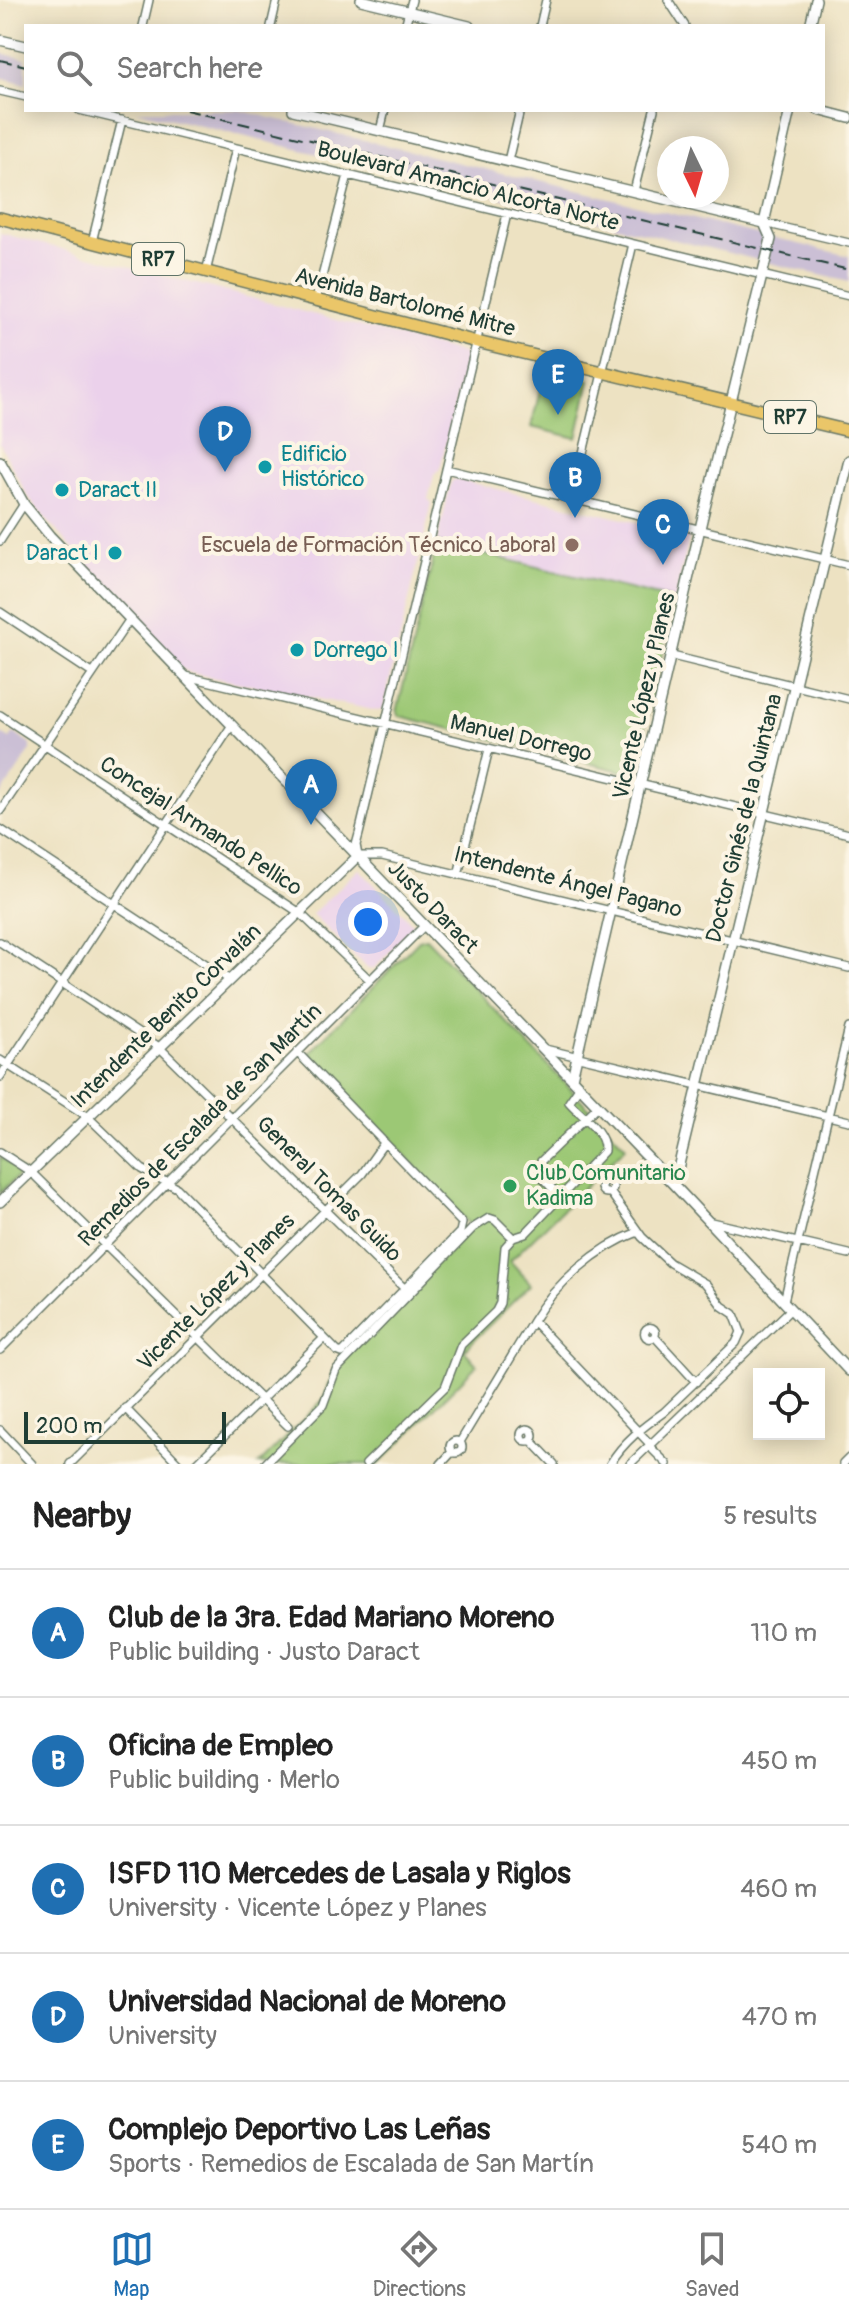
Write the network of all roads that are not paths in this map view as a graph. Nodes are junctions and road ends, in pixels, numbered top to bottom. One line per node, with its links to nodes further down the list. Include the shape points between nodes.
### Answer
1 (149, 0): 9 (street)
2 (277, 0): 10 (street)
3 (361, 0): 8 (street)
4 (412, 0): 8 (street)
5 (546, 0): 13 (street)
6 (668, 0): 14 (street)
7 (816, 0): 15 (street)
8 (409, 12): 11 (street); 12 (street)
9 (143, 24)
10 (271, 24)
11 (406, 24)
12 (460, 24)
13 (540, 24)
14 (684, 24)
15 (810, 24)
16 (0, 40): 17 (street)
17 (24, 46)
18 (0, 91): 19 (street)
19 (24, 97)
20 (88, 112): 28 (street, Boulevard Amancio Alcorta Norte)
21 (301, 112): 29 (street)
22 (385, 112): 29 (street)
23 (520, 112): 31 (street)
24 (654, 112): 33 (street)
25 (790, 112): 36 (street)
26 (825, 112): 27 (street)
27 (849, 118)
28 (122, 120): 30 (street, Boulevard Amancio Alcorta Norte); 39 (street)
29 (380, 131): 31 (street)
30 (236, 148): 32 (street, Boulevard Amancio Alcorta Norte); 42 (street)
31 (508, 161): 33 (street)
32 (348, 175): 34 (street, Boulevard Amancio Alcorta Norte); 45 (street)
33 (634, 191): 36 (street)
34 (507, 214): 41 (street, Boulevard Amancio Alcorta Norte); 46 (street)
35 (0, 218): 39 (main road, Avenida Bartolomé Mitre / RP7)
36 (764, 223): 37 (street); 38 (street)
37 (784, 228): 38 (street); 40 (street)
38 (771, 239): 43 (street, Vicente López y Planes)
39 (92, 242): 42 (main road, Avenida Bartolomé Mitre / RP7)
40 (849, 243)
41 (633, 244): 43 (street, Boulevard Amancio Alcorta Norte); 47 (street)
42 (206, 272): 45 (main road, Avenida Bartolomé Mitre / RP7)
43 (761, 275): 44 (street, Boulevard Amancio Alcorta Norte); 48 (street, Vicente López y Planes)
44 (849, 296)
45 (316, 300): 46 (main road, Avenida Bartolomé Mitre / RP7)
46 (477, 342): 47 (main road, Avenida Bartolomé Mitre / RP7); 52 (street)
47 (602, 372): 48 (main road, Avenida Bartolomé Mitre / RP7); 53 (street)
48 (730, 403): 49 (main road, Avenida Bartolomé Mitre / RP7); 55 (street, Vicente López y Planes)
49 (849, 431)
50 (849, 460): 57 (street, Doctor Ginés de la Quintana)
51 (0, 461): 54 (street, Justo Daract)
52 (446, 469): 53 (street); 68 (street)
53 (572, 499): 55 (street)
54 (24, 504): 56 (street); 60 (street, Justo Daract)
55 (701, 530): 57 (street); 61 (street, Vicente López y Planes)
56 (0, 541)
57 (825, 560): 58 (street); 64 (street, Doctor Ginés de la Quintana)
58 (849, 565)
59 (0, 612): 62 (street)
60 (130, 619): 62 (street); 63 (street, Justo Daract)
61 (672, 656): 64 (street); 71 (street, Vicente López y Planes)
62 (92, 673): 69 (street)
63 (186, 676): 67 (street, Justo Daract); 68 (street, Manuel Dorrego)
64 (794, 686): 65 (street); 73 (street, Doctor Ginés de la Quintana)
65 (849, 699)
66 (0, 715): 69 (street, Concejal Armando Pellico)
67 (232, 725): 74 (street); 77 (street, Justo Daract)
68 (385, 725): 70 (street, Manuel Dorrego); 77 (street, via 356,845)
69 (44, 744): 72 (street); 74 (street, Concejal Armando Pellico)
70 (489, 749): 71 (street, Manuel Dorrego); 78 (street)
71 (641, 785): 73 (street, Manuel Dorrego); 80 (street, Vicente López y Planes)
72 (0, 811)
73 (764, 814): 76 (street, Manuel Dorrego); 83 (street, Doctor Ginés de la Quintana)
74 (166, 825): 79 (street); 81 (street, Concejal Armando Pellico)
75 (0, 829): 79 (street)
76 (849, 834)
77 (358, 856): 78 (street, Intendente Ángel Pagano); 81 (street, Intendente Benito Corvalán); 82 (street, Justo Daract)
78 (458, 875): 80 (street, Intendente Ángel Pagano)
79 (114, 904): 86 (street); 88 (street)
80 (611, 911): 83 (street, Intendente Ángel Pagano); 93 (street, Vicente López y Planes)
81 (300, 913): 86 (street, Intendente Benito Corvalán); 87 (street, Concejal Armando Pellico)
82 (425, 925): 87 (street, Remedios de Escalada de San Martín); 91 (street, Justo Daract)
83 (733, 941): 85 (street, Intendente Ángel Pagano); 97 (street, Doctor Ginés de la Quintana)
84 (0, 942): 88 (street, General Tomas Guido)
85 (849, 968)
86 (230, 980): 90 (street, Intendente Benito Corvalán)
87 (370, 980): 92 (street, Remedios de Escalada de San Martín)
88 (62, 983): 90 (street, General Tomas Guido); 94 (street)
89 (849, 1028): 100 (street)
90 (159, 1047): 99 (street, Intendente Benito Corvalán); 101 (street, General Tomas Guido)
91 (543, 1048): 93 (street); 96 (street, Justo Daract)
92 (297, 1052): 101 (street, Remedios de Escalada de San Martín); 104 (street)
93 (577, 1056): 96 (street, Vicente López y Planes); 97 (street)
94 (4, 1062): 95 (street); 99 (street)
95 (0, 1077)
96 (576, 1082): 98 (street, Justo Daract); 102 (street, via 569,1102)
97 (698, 1085): 100 (street); 108 (street, Doctor Ginés de la Quintana)
98 (598, 1106): 102 (street); 108 (street, Justo Daract)
99 (87, 1116): 106 (street, Intendente Benito Corvalán); 107 (street, via 142,1169)
100 (828, 1116): 103 (street); 116 (street)
101 (232, 1119): 107 (street, Remedios de Escalada de San Martín); 112 (street, General Tomas Guido)
102 (584, 1120): 110 (street, via 597,1130 604,1151); 110 (street, via 538,1168)
103 (849, 1121)
104 (384, 1143): 112 (street, Vicente López y Planes); 120 (street, via 462,1223 460,1232)
105 (0, 1152): 106 (street)
106 (31, 1172): 111 (street, Intendente Benito Corvalán); 117 (street)
107 (169, 1183): 117 (street, Remedios de Escalada de San Martín); 119 (street)
108 (674, 1185): 113 (street, Justo Daract)
109 (610, 1192): 114 (street)
110 (560, 1197): 115 (street, via 525,1234)
111 (0, 1202)
112 (325, 1210): 119 (street, Vicente López y Planes); 120 (street, General Tomas Guido)
113 (707, 1221): 116 (street); 121 (street, Justo Daract)
114 (638, 1232): 123 (street, via 599,1253 554,1293); 129 (street, via 670,1263 706,1284 739,1322 736,1343)
115 (513, 1238): 142 (street, via 489,1218 473,1228 336,1370 323,1405); 143 (street, via 504,1251 503,1294 496,1311 461,1345 445,1387)
116 (798, 1242): 118 (street); 121 (street)
117 (106, 1246): 124 (street); 127 (street, Remedios de Escalada de San Martín)
118 (849, 1254)
119 (261, 1273): 124 (street, Vicente López y Planes); 126 (street)
120 (405, 1289): 126 (street, via 342,1353)
121 (784, 1301): 122 (street, Justo Daract)
122 (791, 1309): 128 (street, Justo Daract); 136 (street)
123 (533, 1321): 134 (street); 144 (street, via 460,1442 451,1443 452,1452)
124 (198, 1336): 130 (street); 131 (street, Vicente López y Planes)
125 (655, 1337): 129 (street)
126 (324, 1338): 130 (street)
127 (0, 1350)
128 (849, 1371)
129 (696, 1382): 134 (street)
130 (262, 1399): 132 (street); 141 (street)
131 (125, 1408): 139 (street, Vicente López y Planes); 140 (street)
132 (288, 1426)
133 (0, 1430): 138 (street)
134 (638, 1431): 136 (street); 146 (street)
135 (531, 1440): 145 (street)
136 (650, 1445): 147 (street); 148 (street)
137 (849, 1458): 149 (street)
138 (32, 1464)
139 (70, 1464)
140 (179, 1464)
141 (196, 1464)
142 (265, 1464)
143 (366, 1464)
144 (441, 1464)
145 (554, 1464)
146 (610, 1464)
147 (630, 1464)
148 (667, 1464)
149 (843, 1464)

